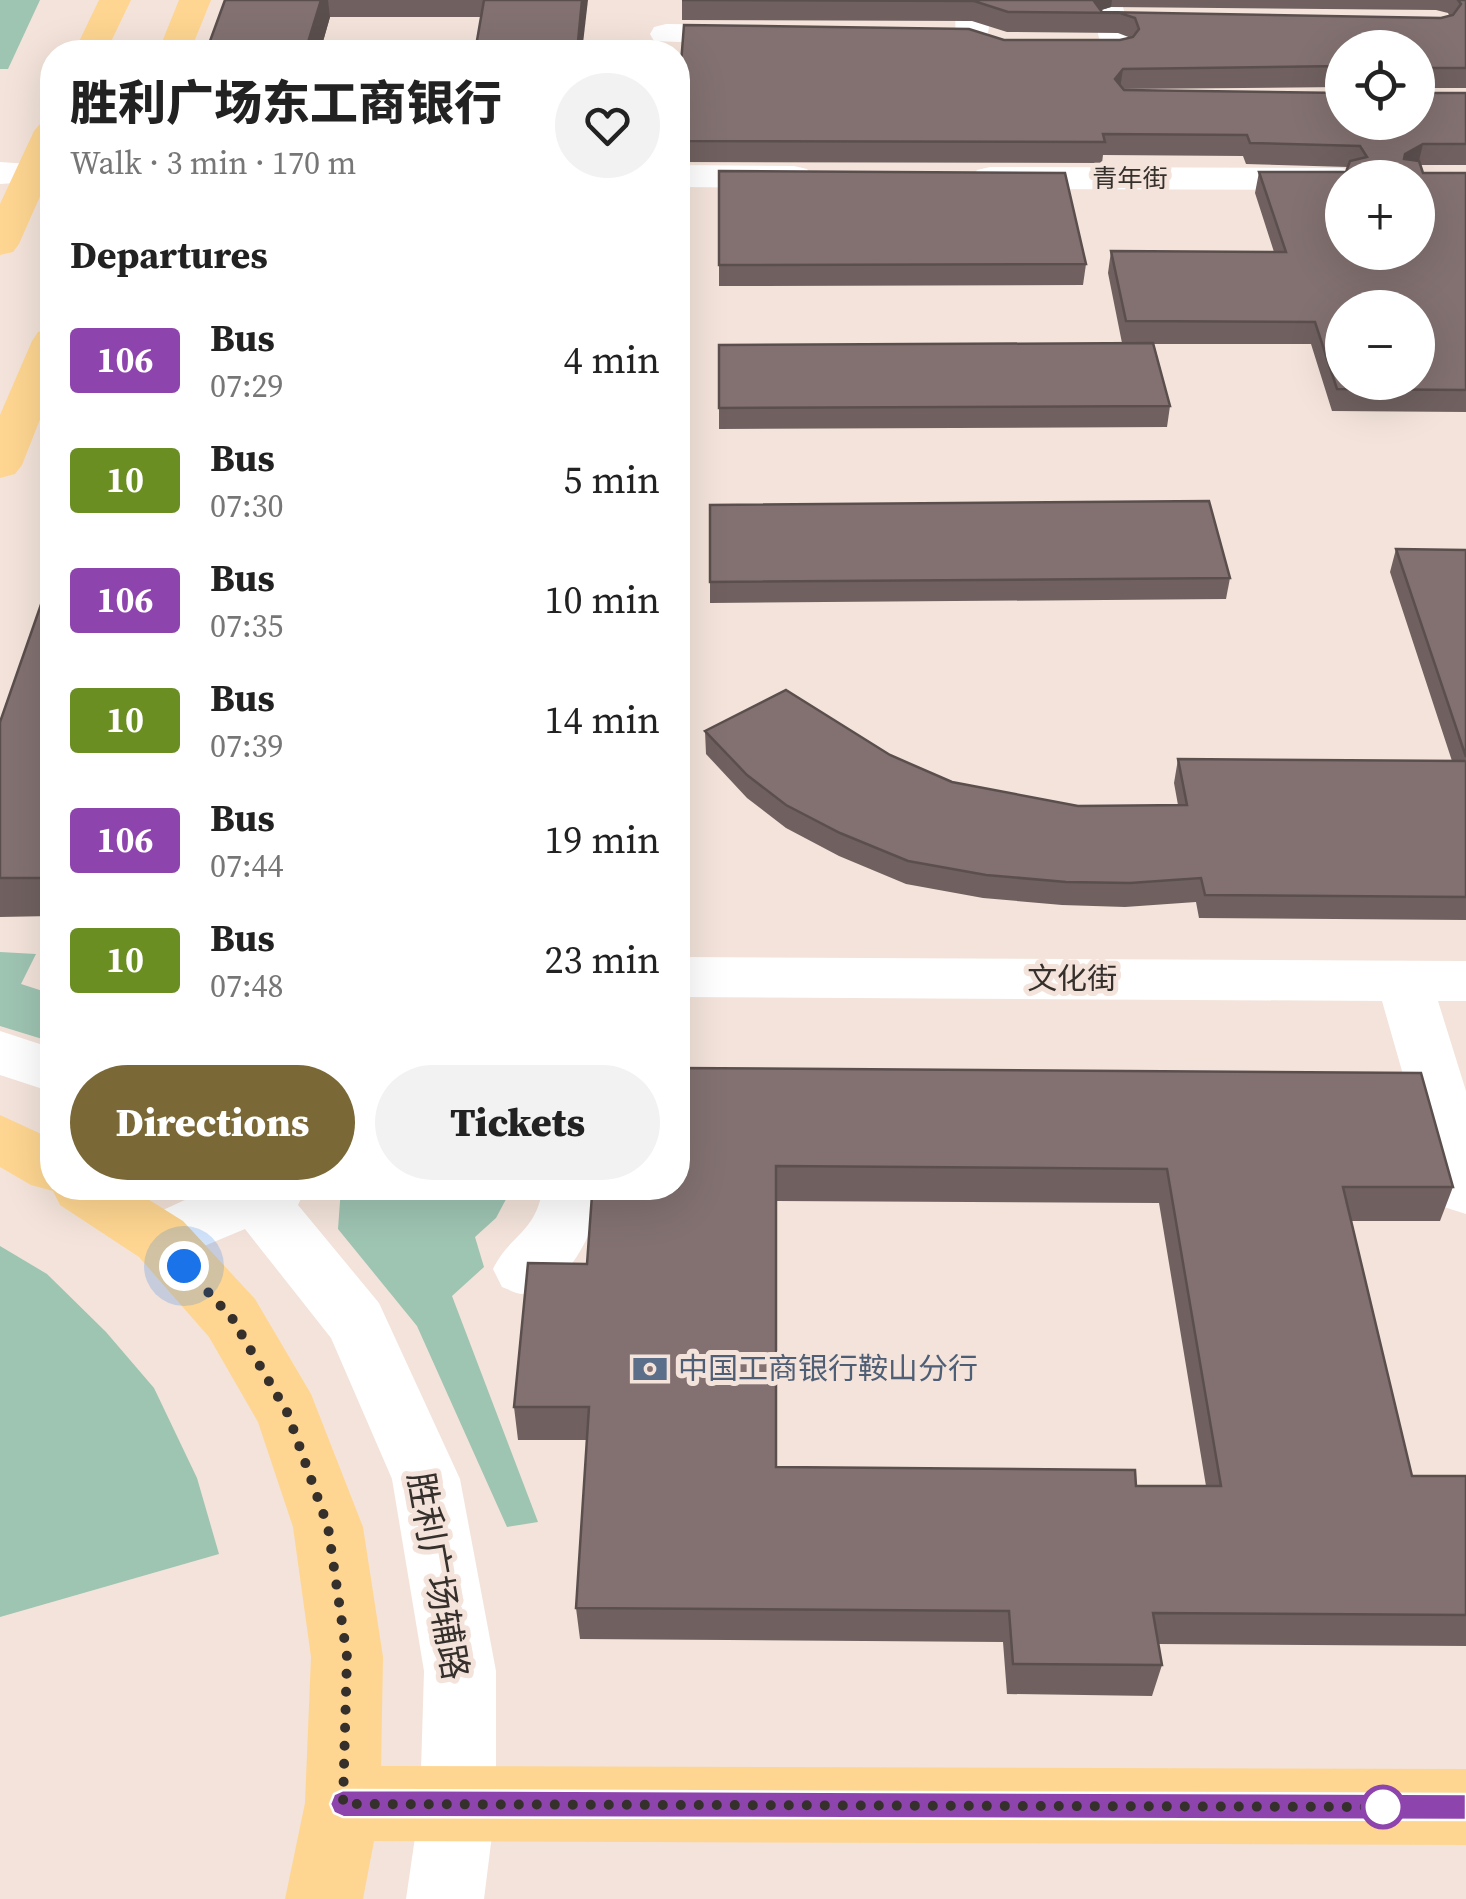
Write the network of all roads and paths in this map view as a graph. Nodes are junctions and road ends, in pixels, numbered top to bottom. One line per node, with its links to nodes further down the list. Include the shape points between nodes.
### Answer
1 (115, 0): 9 (main road)
2 (195, 0): 10 (main road)
3 (667, 0): 11 (street)
4 (981, 0): 8 (street, via 973,8 987,41)
5 (1149, 22): 6 (street)
6 (1111, 23): 13 (street); 14 (street)
7 (781, 35): 12 (street)
8 (934, 35)
9 (96, 40)
10 (179, 40)
11 (666, 40)
12 (690, 41)
13 (1079, 47)
14 (1133, 100): 15 (street); 21 (street)
15 (1171, 100)
16 (40, 144): 17 (main road)
17 (16, 173): 23 (main road)
18 (690, 176): 19 (street)
19 (836, 177)
20 (955, 178): 21 (street, 青年街)
21 (1153, 178): 22 (street, 青年街)
22 (1325, 180)
23 (0, 244)
24 (40, 370): 25 (main road)
25 (0, 465)
26 (690, 977): 27 (street, 文化街)
27 (1404, 980): 28 (street, 文化街); 33 (street)
28 (1466, 981)
29 (0, 1053): 30 (street)
30 (40, 1066)
31 (0, 1138): 32 (main road)
32 (40, 1161)
33 (1466, 1190)
34 (101, 1200): 38 (main road)
35 (241, 1200): 38 (street)
36 (264, 1200): 40 (street, 胜利广场辅路, via 356,1322 426,1478 460,1671)
37 (571, 1200): 39 (street, via 555,1243)
38 (161, 1239): 41 (main road, via 232,1318 288,1414 328,1527 347,1657)
39 (524, 1269)
40 (458, 1802): 41 (main road); 42 (main road); 44 (street, 胜利广场辅路)
41 (343, 1804): 43 (main road)
42 (1466, 1807)
43 (324, 1899)
44 (444, 1899)

